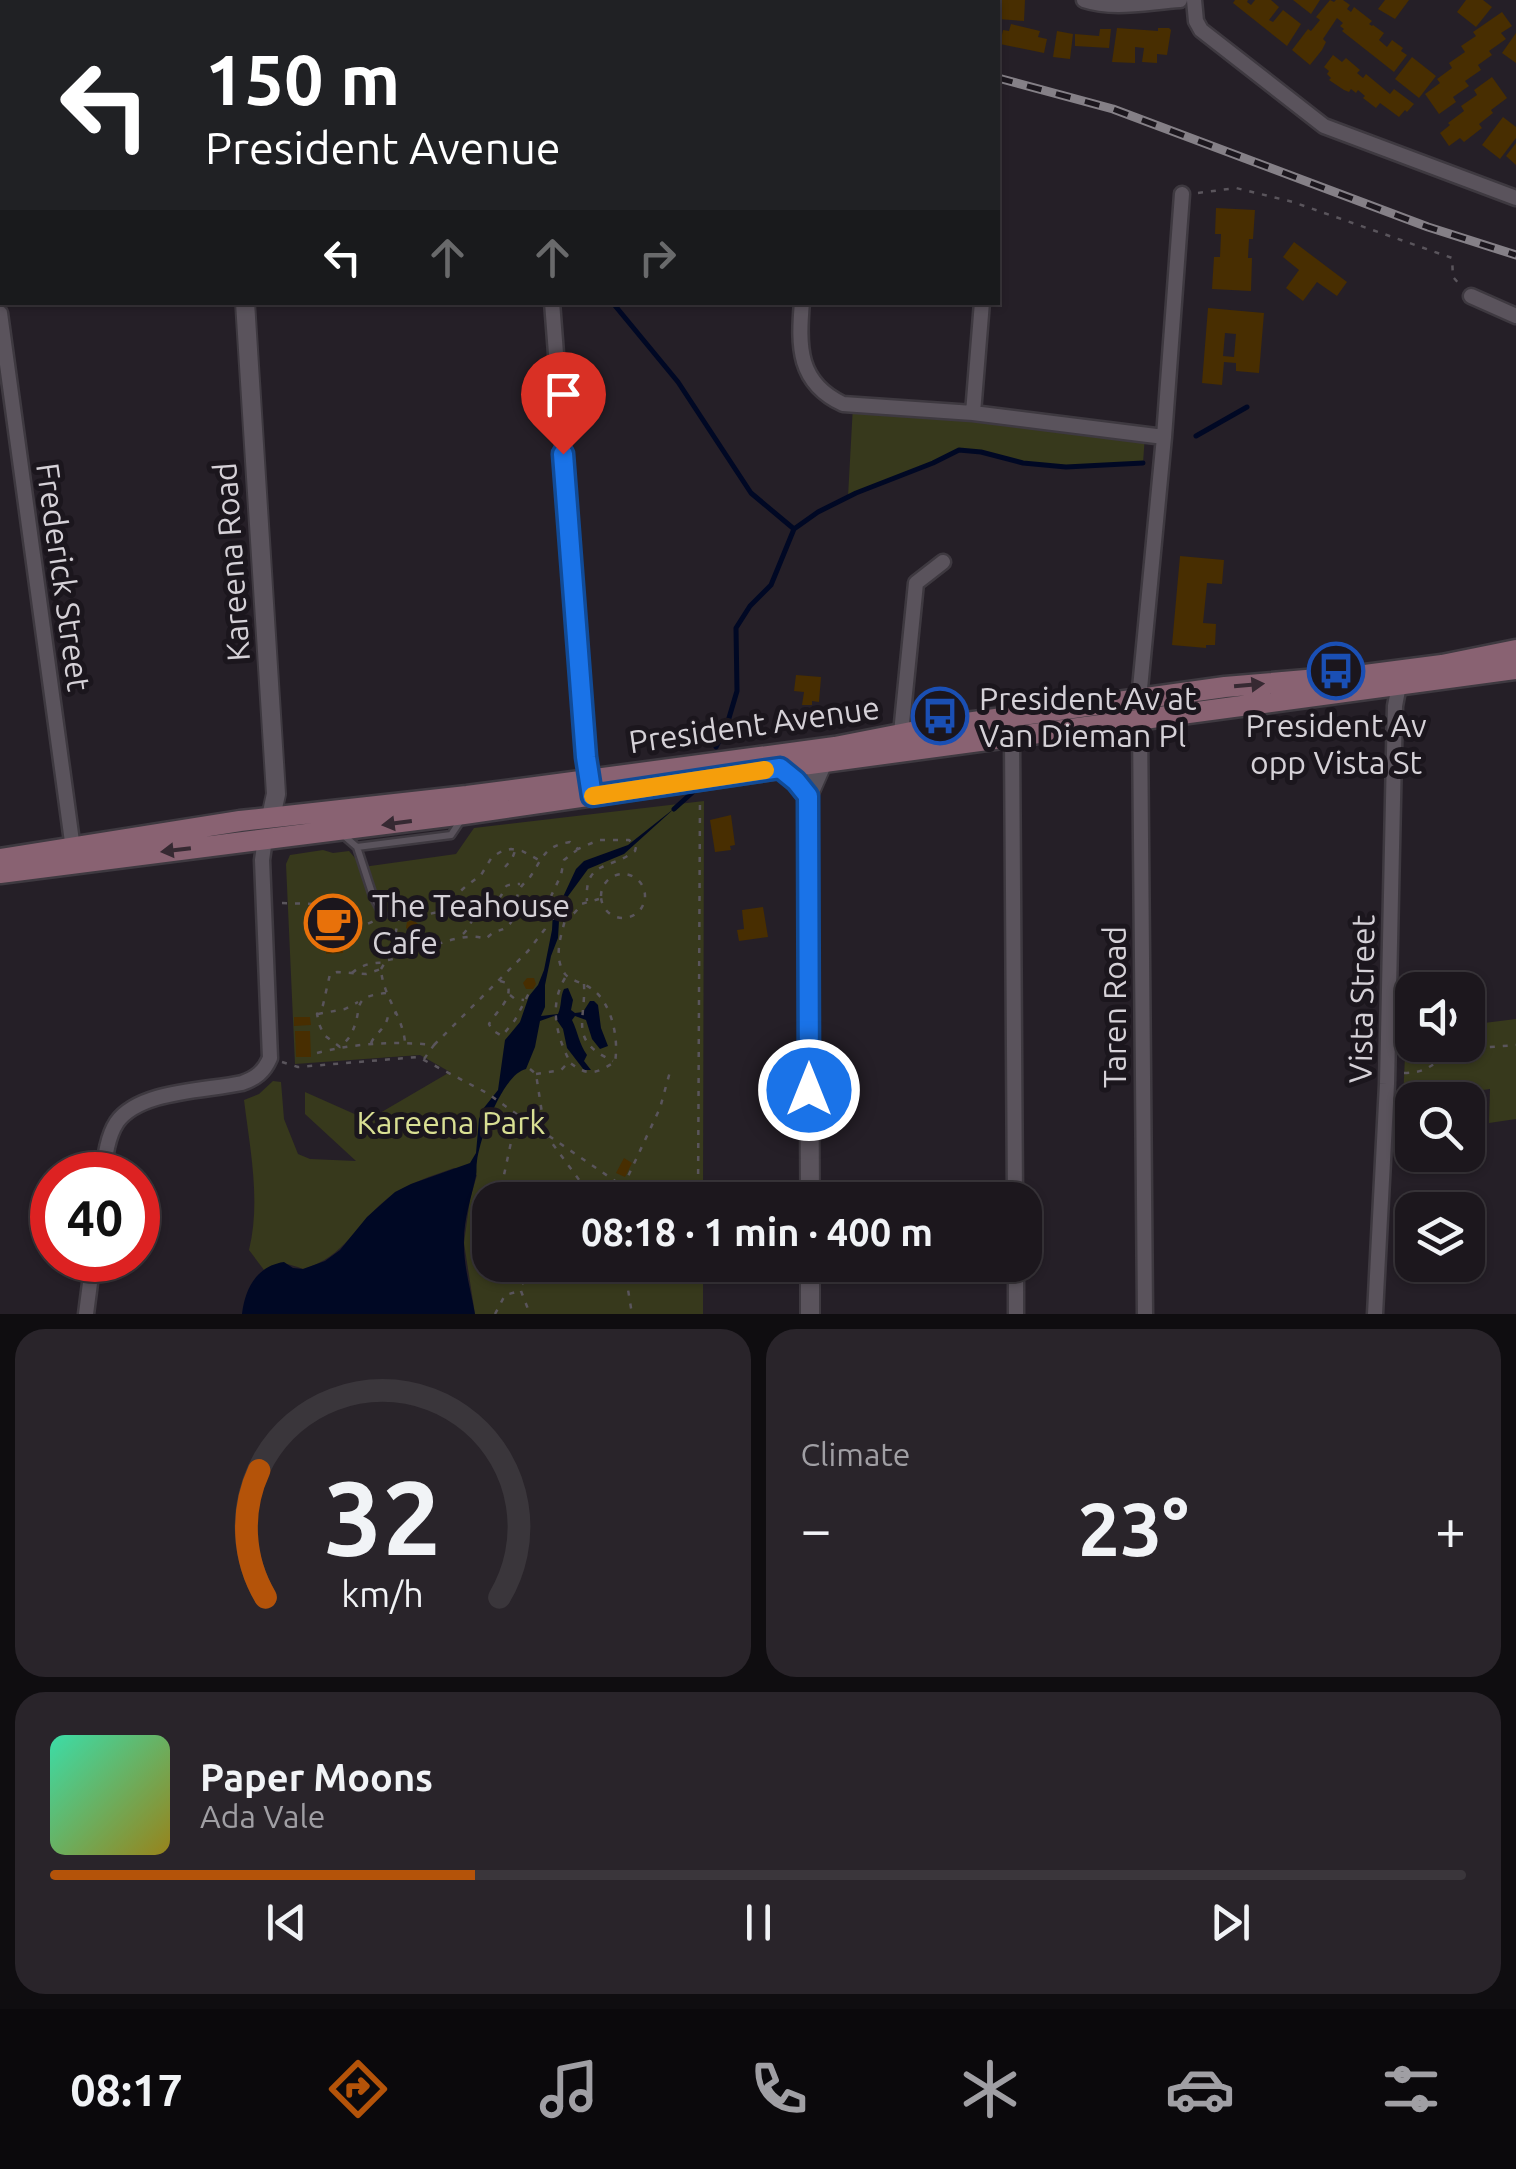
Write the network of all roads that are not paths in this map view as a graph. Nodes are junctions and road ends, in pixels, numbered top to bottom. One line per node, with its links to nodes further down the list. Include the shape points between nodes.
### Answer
1 (1084, 0): 2 (street)
2 (1180, 0)
3 (1194, 0): 5 (street, via 1200,30 1324,126)
4 (1182, 194): 14 (street, Taren Road)
5 (1516, 198)
6 (1471, 296): 12 (street)
7 (244, 305): 27 (street, Kareena Road, via 276,797)
8 (552, 305): 24 (street)
9 (802, 305): 13 (street, via 799,342 814,382 828,397 843,404)
10 (982, 305): 13 (street)
11 (0, 312): 31 (street, Frederick Street)
12 (1516, 316)
13 (973, 412): 14 (street)
14 (1164, 437): 19 (street, Taren Road)
15 (943, 562): 21 (street, via 916,583)
16 (1516, 650): 19 (main road, President Avenue, one-way to 16, via 1225,688 1442,665)
17 (1516, 669): 18 (main road, President Avenue)
18 (1399, 685): 19 (main road, President Avenue); 45 (street, Vista Street)
19 (1140, 709): 20 (main road, President Avenue); 21 (main road, President Avenue); 44 (street, Taren Road)
20 (1012, 737): 21 (main road, President Avenue); 37 (street)
21 (901, 742): 22 (main road, President Avenue); 24 (main road, President Avenue)
22 (822, 762): 23 (main road, President Avenue); 25 (street)
23 (780, 768): 24 (main road, President Avenue); 25 (street)
24 (590, 788): 26 (main road, President Avenue); 27 (main road, President Avenue)
25 (808, 796): 36 (street)
26 (464, 814): 28 (main road, President Avenue, one-way to 28); 30 (lane, via 451,835)
27 (272, 817): 29 (main road); 31 (main road, President Avenue)
28 (339, 831): 29 (main road, President Avenue); 30 (lane)
29 (265, 839): 33 (main road, President Avenue, one-way to 33); 35 (street, via 268,1064 242,1083 143,1102 115,1125)
30 (357, 847): 34 (lane)
31 (73, 849): 32 (main road, President Avenue)
32 (0, 859)
33 (0, 873)
34 (383, 916)
35 (108, 1152)
36 (810, 1182)
37 (1015, 1182)
38 (90, 1282): 41 (street)
39 (810, 1282): 42 (street)
40 (1016, 1282): 43 (street)
41 (86, 1314)
42 (810, 1314)
43 (1016, 1314)
44 (1146, 1314)
45 (1376, 1314)

